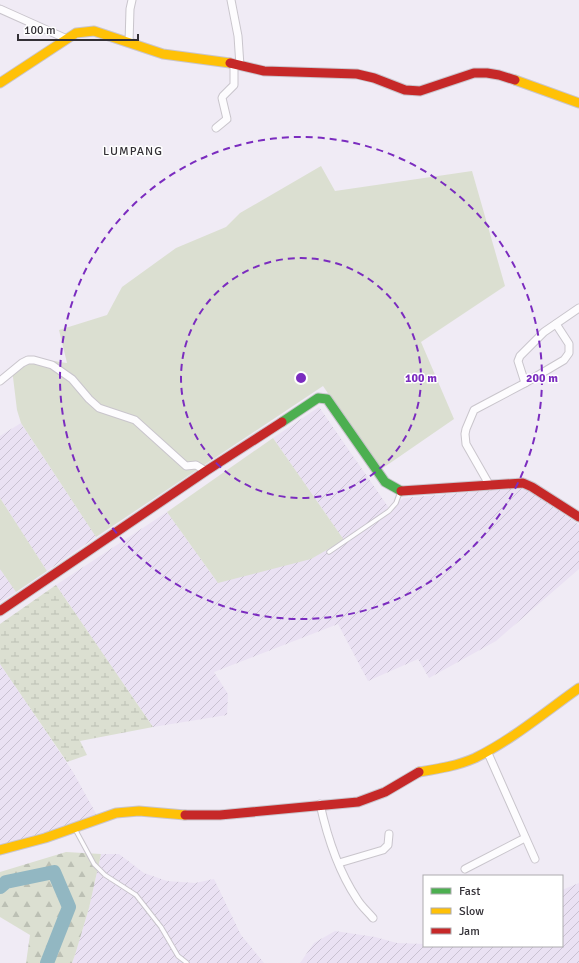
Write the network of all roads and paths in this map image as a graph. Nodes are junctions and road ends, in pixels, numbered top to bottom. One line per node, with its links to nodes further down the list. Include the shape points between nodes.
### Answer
1 (132, 0): 5 (street)
2 (231, 0): 6 (street, via 238,36)
3 (0, 9): 4 (street)
4 (67, 39): 5 (street, via 76,33 94,31); 7 (street)
5 (129, 43): 6 (street, via 164,54)
6 (237, 65): 8 (street, via 264,71 357,74 413,92 474,74 487,73); 9 (street, via 234,85 222,98 227,119)
7 (0, 83)
8 (579, 103)
9 (216, 128)
10 (579, 308): 11 (street)
11 (556, 324): 13 (street, via 520,356 518,361); 13 (street, via 569,344 569,353 564,360)
12 (0, 381): 14 (street, via 28,360 52,365 72,379 100,408 134,420 186,466 196,465)
13 (525, 383): 15 (street, via 474,410 466,429 466,444)
14 (206, 471): 16 (street, via 318,398 323,398 327,400 385,482); 19 (street)
15 (490, 486): 16 (street); 17 (street, via 523,483)
16 (400, 491): 18 (lane, via 396,504 389,511)
17 (579, 517)
18 (329, 552)
19 (0, 611)
20 (579, 688): 21 (street)
21 (488, 751): 22 (street, via 454,765 416,773 385,792 358,802); 25 (street)
22 (320, 804): 23 (street, via 220,814 183,815 127,811); 28 (street, via 325,828)
23 (74, 827): 26 (street); 31 (lane, via 94,864 136,896 161,927 178,956)
24 (389, 834): 28 (street, via 388,846 383,850)
25 (525, 838): 27 (street); 29 (street)
26 (0, 850)
27 (535, 859)
28 (339, 864): 30 (street, via 350,889)
29 (466, 869)
30 (373, 918)
31 (187, 963)

